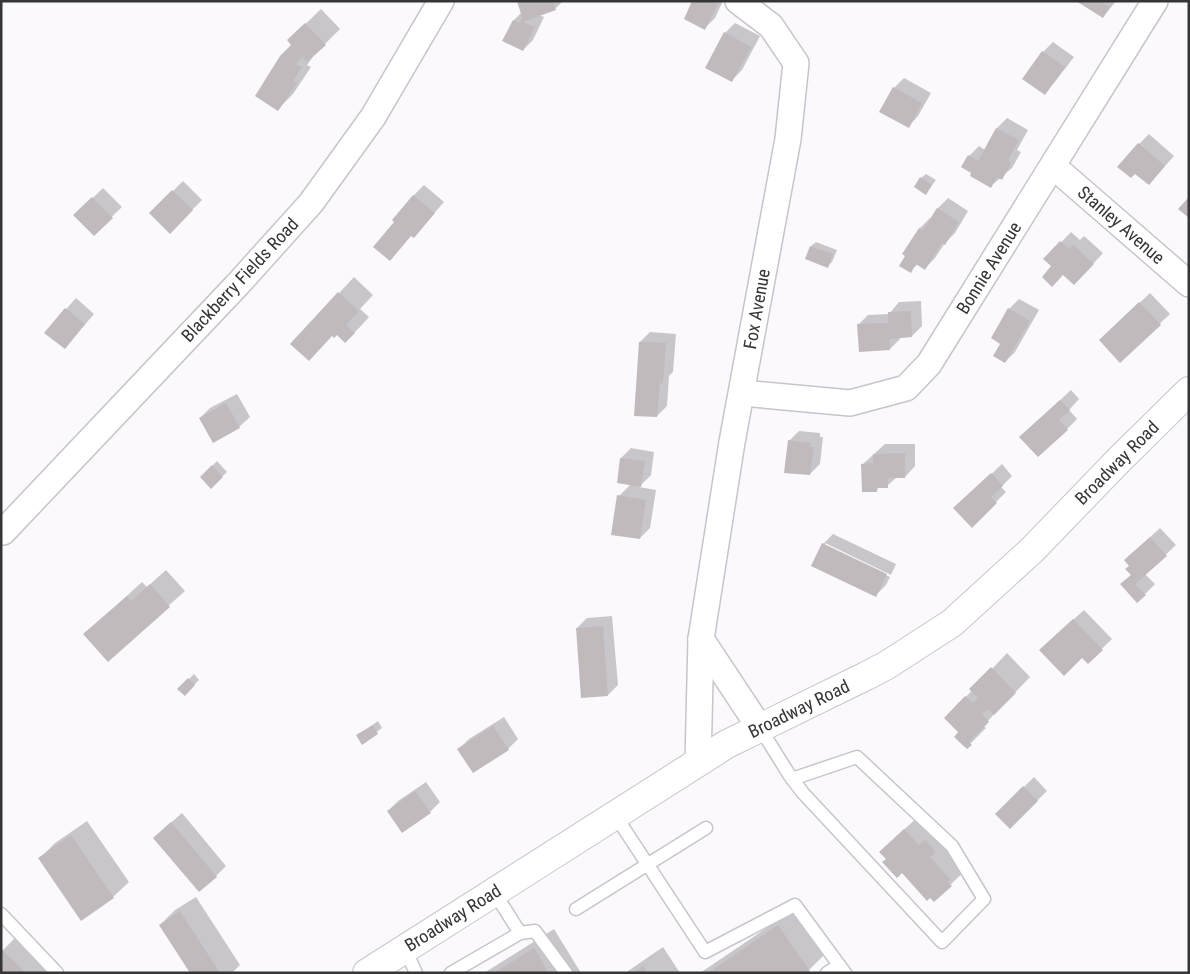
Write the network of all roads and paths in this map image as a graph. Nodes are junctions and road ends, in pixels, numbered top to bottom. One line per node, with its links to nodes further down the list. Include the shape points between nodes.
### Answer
1 (441, 1): 8 (street, Blackberry Fields Road, via 373,116 312,203)
2 (738, 1): 7 (street, Fox Avenue, via 771,26 796,63 788,139)
3 (1155, 1): 4 (street, Bonnie Avenue)
4 (1053, 166): 5 (street, Stanley Avenue); 7 (street, Bonnie Avenue, via 929,364 906,388 850,403)
5 (1189, 284)
6 (1189, 391): 10 (main road, Broadway Road, via 1032,550 952,622 886,665)
7 (742, 393): 9 (street, Fox Avenue)
8 (3, 532)
9 (701, 640): 10 (street); 11 (street, Fox Avenue)
10 (760, 728): 11 (main road, Broadway Road); 12 (lane)
11 (698, 762): 13 (main road, Broadway Road)
12 (792, 779): 12 (lane, via 858,757 952,846 984,898 942,942)
13 (615, 815): 15 (lane); 16 (main road, Broadway Road)
14 (706, 828): 15 (lane)
15 (647, 864): 17 (lane); 21 (lane, via 705,952 795,905)
16 (494, 892): 19 (lane); 20 (main road, Broadway Road)
17 (576, 909)
18 (1, 914): 22 (lane)
19 (520, 933): 24 (lane); 25 (lane, via 535,931)
20 (411, 961): 23 (main road, Broadway Road)
21 (842, 969): 26 (lane)
22 (56, 973)
23 (367, 973)
24 (451, 973)
25 (566, 973)
26 (827, 973)

